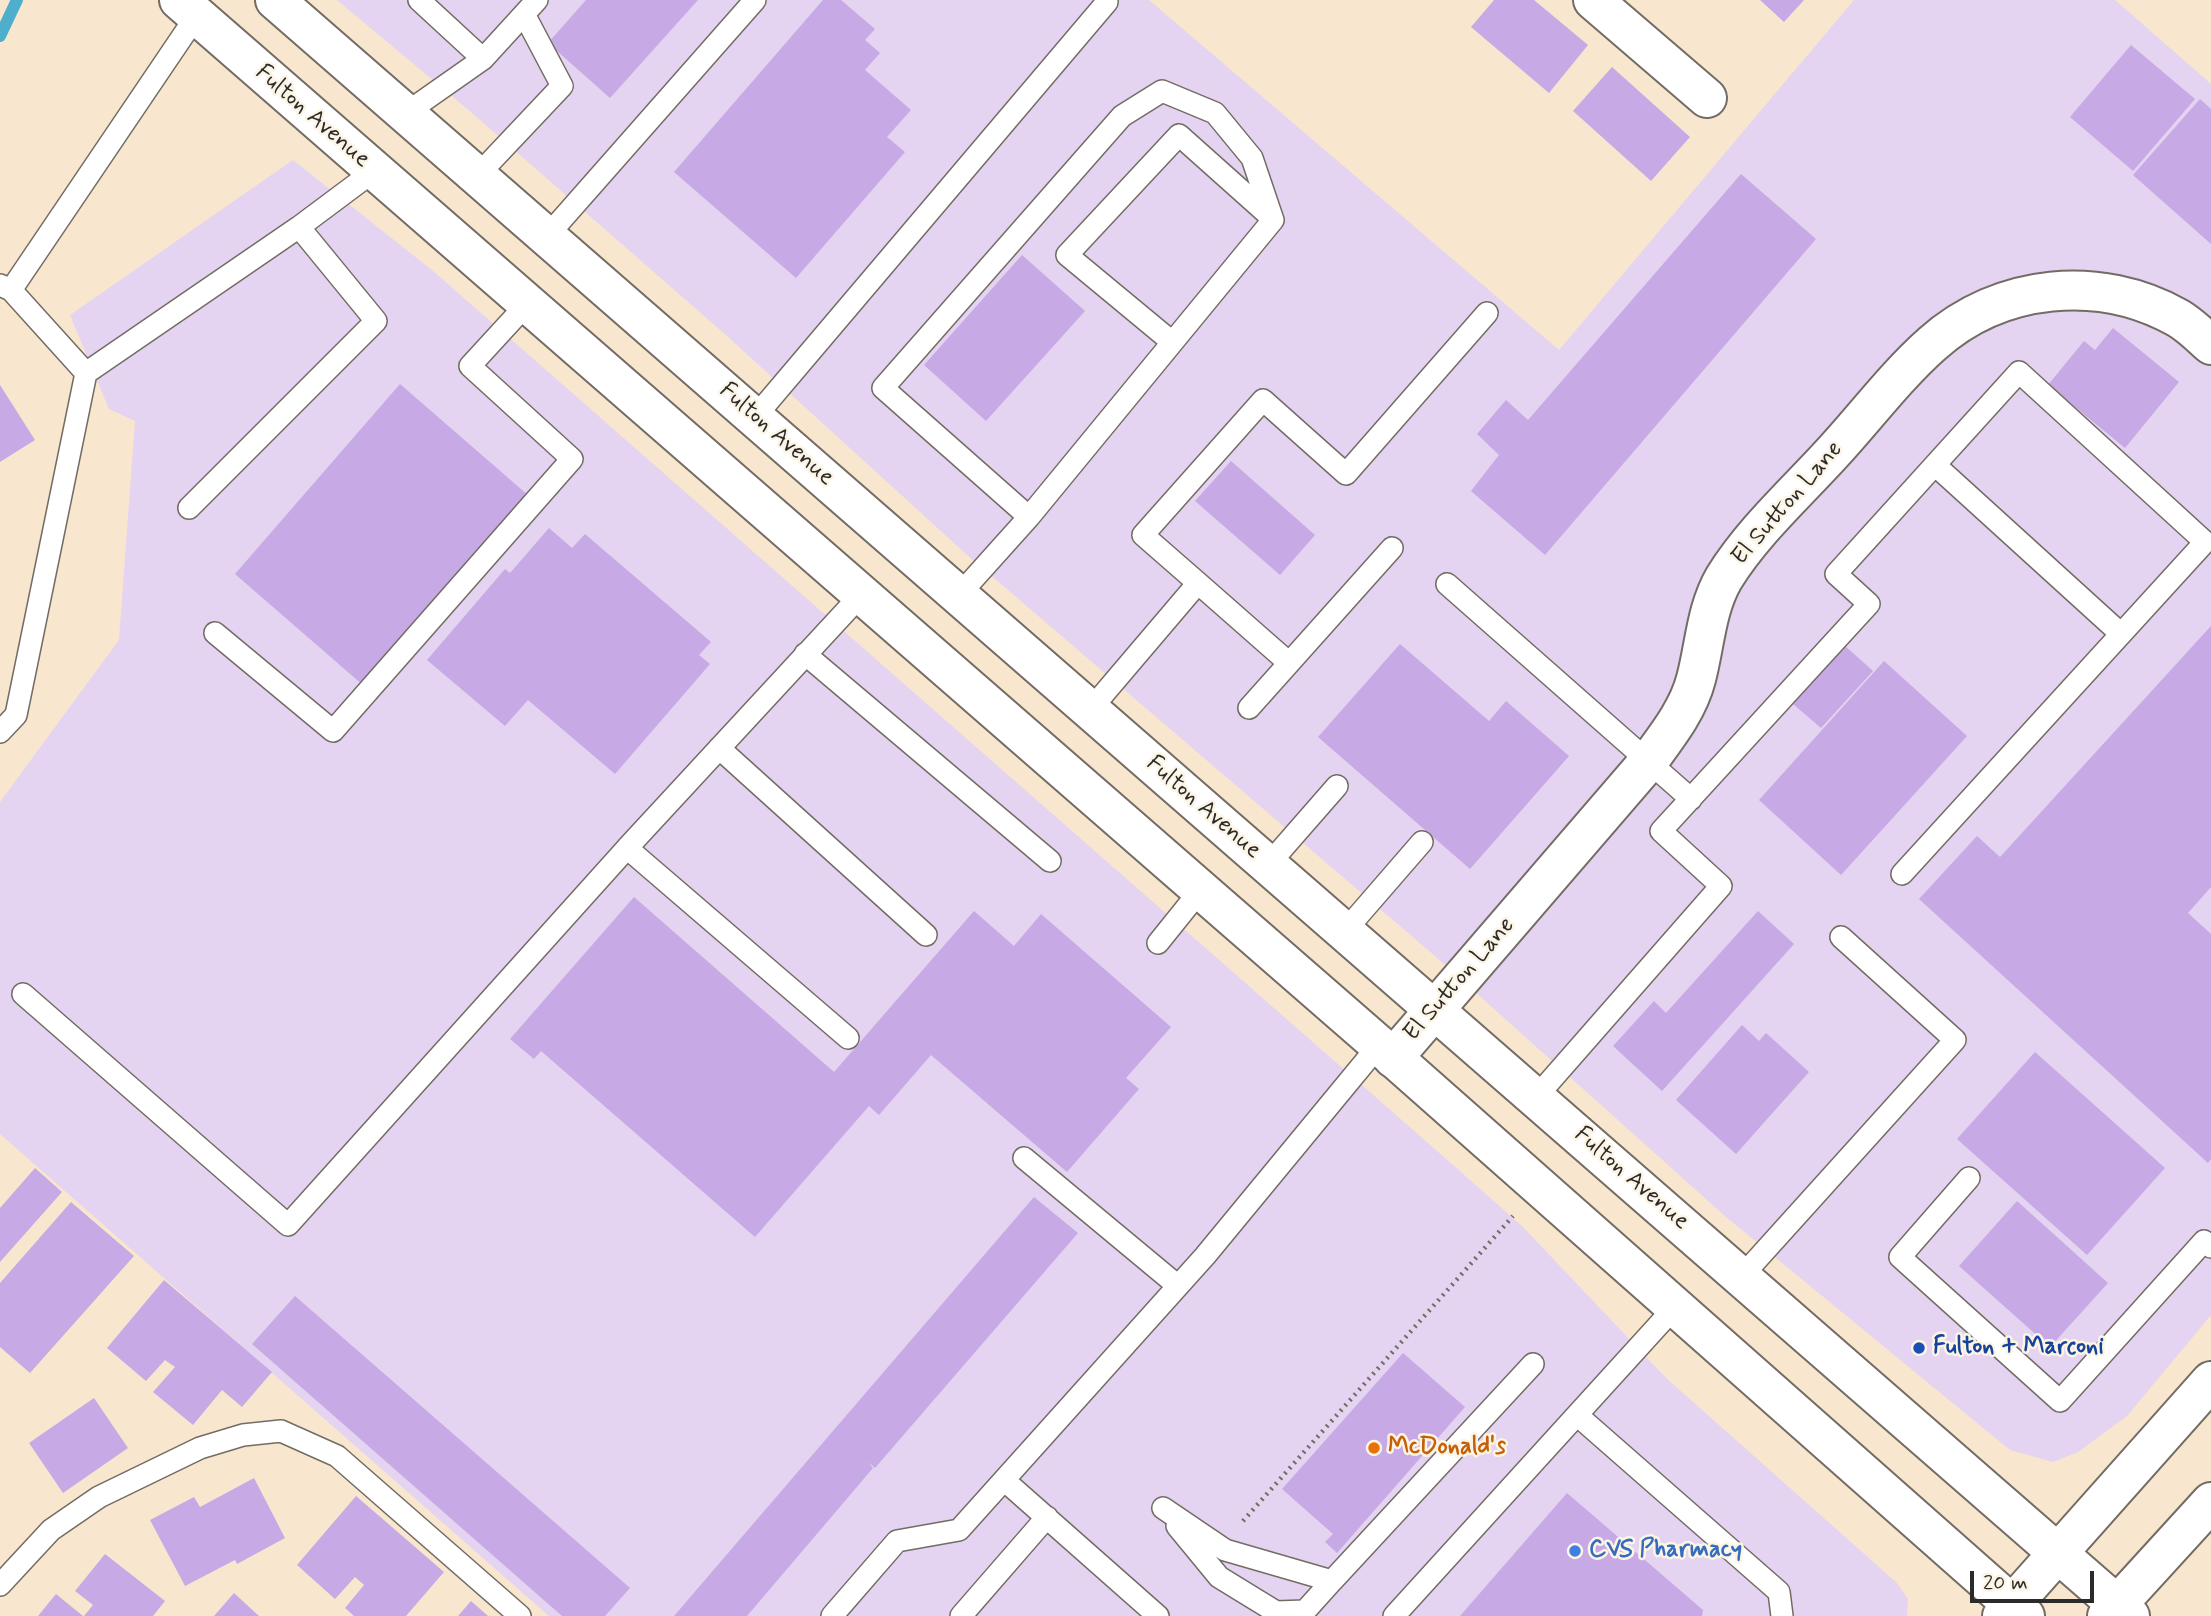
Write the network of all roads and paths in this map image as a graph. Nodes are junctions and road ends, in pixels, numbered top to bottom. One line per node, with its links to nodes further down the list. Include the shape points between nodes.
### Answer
1 (275, 0): 10 (main road, Fulton Avenue)
2 (419, 0): 8 (lane)
3 (755, 0): 15 (lane)
4 (1105, 0): 22 (lane)
5 (1593, 0): 9 (main road)
6 (530, 7): 8 (lane); 12 (lane, via 562,86)
7 (188, 8): 11 (main road, Fulton Avenue); 16 (lane)
8 (483, 59): 10 (lane)
9 (1707, 98)
10 (406, 113): 12 (main road, Fulton Avenue)
11 (374, 171): 14 (lane); 17 (main road, Fulton Avenue)
12 (477, 176): 15 (main road, Fulton Avenue)
13 (1273, 219): 19 (lane); 19 (lane, via 1179,135 1067,255); 25 (lane, via 1252,158 1215,113 1163,91 1122,116 883,388)
14 (299, 227): 21 (lane); 24 (lane, via 376,321)
15 (548, 235): 22 (main road, Fulton Avenue)
16 (5, 288): 21 (lane)
17 (526, 305): 29 (main road, Fulton Avenue); 31 (lane, via 470,366 572,459 333,731)
18 (1487, 313): 27 (lane, via 1346,474 1263,400 1143,535)
19 (1172, 342): 25 (lane)
20 (2211, 345): 39 (main road, El Sutton Lane, via 2181,320 2152,305 2091,290 2032,294 1958,324 1931,344 1740,555 1712,603 1685,707)
21 (86, 373): 37 (lane, via 16,715)
22 (755, 417): 30 (main road, Fulton Avenue)
23 (1936, 465): 32 (lane); 32 (lane, via 2020,372 2205,542); 41 (lane, via 1836,574 1869,604)
24 (189, 508)
25 (1029, 517): 30 (lane)
26 (1392, 548): 34 (lane)
27 (1198, 583): 34 (lane); 36 (lane)
28 (1447, 584): 39 (lane)
29 (860, 596): 33 (lane); 47 (main road, Fulton Avenue)
30 (959, 596): 36 (main road, Fulton Avenue)
31 (215, 633)
32 (2121, 634): 46 (lane)
33 (806, 654): 38 (lane); 44 (lane)
34 (1289, 663): 35 (lane)
35 (1249, 708)
36 (1090, 710): 45 (main road, Fulton Avenue)
37 (0, 732)
38 (719, 748): 43 (lane); 49 (lane)
39 (1648, 762): 41 (lane); 53 (main road, El Sutton Lane)
40 (1337, 786): 45 (lane)
41 (1690, 799): 56 (lane, via 1661,831 1721,886)
42 (1422, 842): 48 (lane)
43 (626, 848): 52 (lane, via 288,1225); 54 (lane)
44 (1051, 861)
45 (1268, 865): 48 (main road, Fulton Avenue)
46 (1902, 874)
47 (1199, 892): 51 (lane); 55 (main road, Fulton Avenue)
48 (1344, 932): 53 (main road, Fulton Avenue)
49 (926, 935)
50 (1841, 937): 61 (lane, via 1955,1040)
51 (1158, 943)
52 (23, 993)
53 (1435, 1009): 55 (main road, El Sutton Lane); 56 (main road, Fulton Avenue)
54 (848, 1038)
55 (1386, 1052): 62 (lane); 63 (main road, Fulton Avenue)
56 (1537, 1096): 61 (main road, Fulton Avenue)
57 (1024, 1158): 62 (lane)
58 (1969, 1178): 60 (lane, via 1900,1257 2060,1401 2204,1241)
59 (1516, 1212): 70 (path)
60 (2211, 1247)
61 (1742, 1276): 71 (main road, Fulton Avenue)
62 (1178, 1286): 67 (lane)
63 (1675, 1307): 66 (lane); 74 (main road, Fulton Avenue)
64 (1533, 1364): 72 (lane)
65 (2211, 1381): 71 (main road)
66 (1577, 1415): 80 (lane); 81 (lane, via 1779,1592)
67 (1004, 1480): 69 (lane); 77 (lane, via 959,1530 897,1541)
68 (2211, 1502): 75 (main road)
69 (1047, 1517): 78 (lane); 79 (lane)
70 (1220, 1547): 72 (lane); 72 (lane, via 1163,1508 1219,1577 1276,1612 1305,1611)
71 (2058, 1553): 74 (main road); 75 (main road, Fulton Avenue)
72 (1332, 1581)
73 (0, 1585): 76 (lane, via 51,1530 99,1497 200,1448 243,1435 281,1431 337,1456)
74 (2013, 1612)
75 (2118, 1612)
76 (520, 1616)
77 (832, 1616)
78 (961, 1616)
79 (1158, 1616)
80 (1394, 1616)
81 (1782, 1616)

